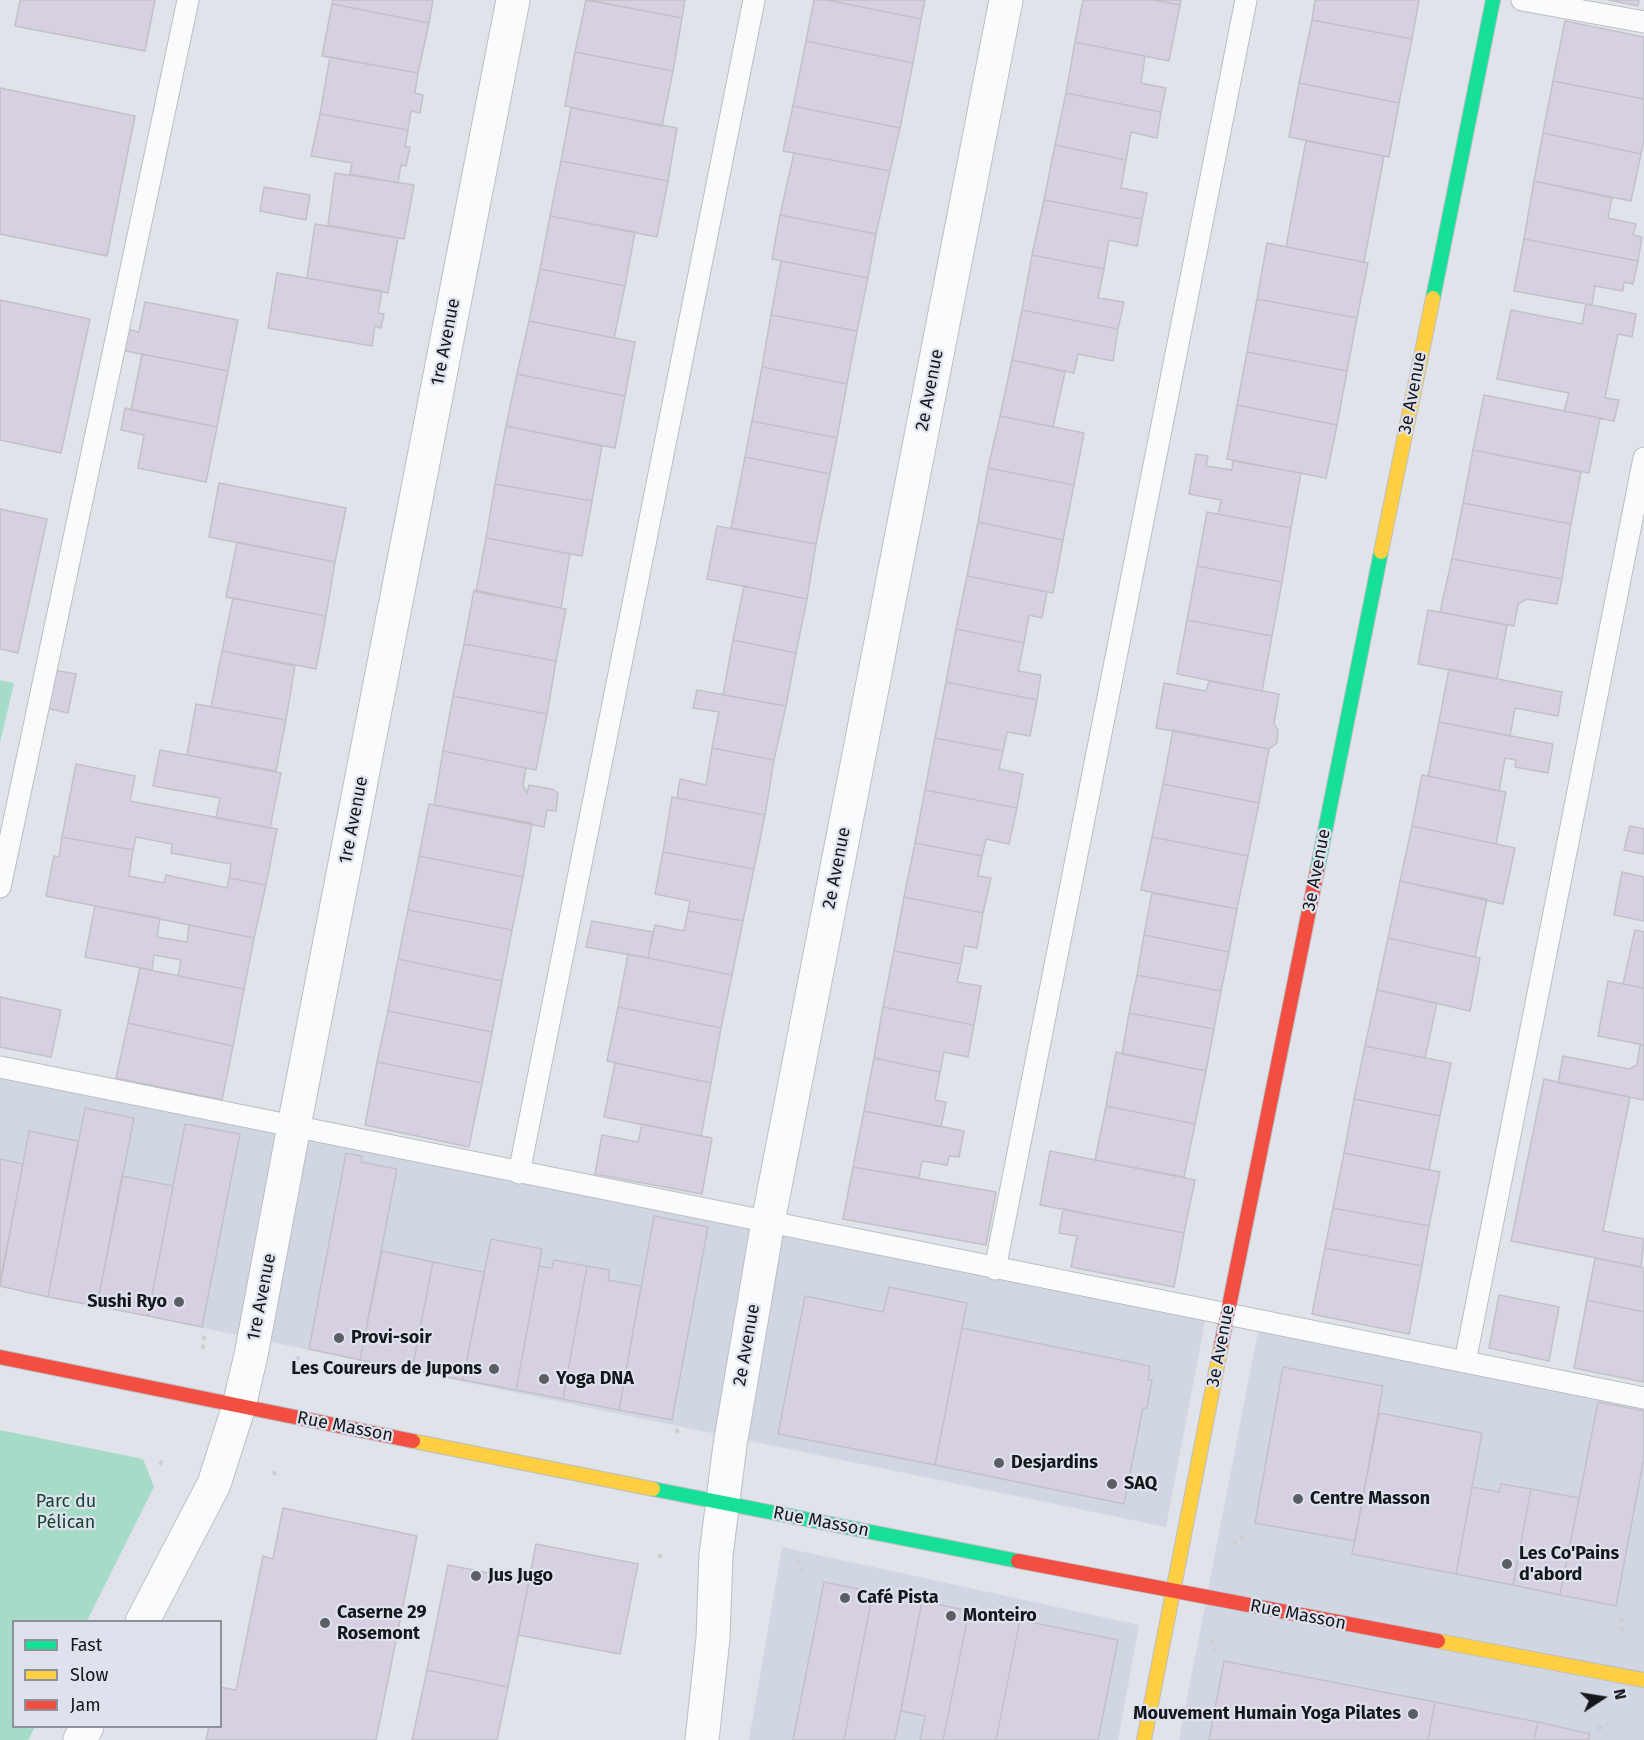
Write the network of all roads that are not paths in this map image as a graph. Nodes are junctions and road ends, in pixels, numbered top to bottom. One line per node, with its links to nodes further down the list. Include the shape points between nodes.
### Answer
1 (188, 0): 10 (lane)
2 (513, 0): 12 (street, 1re Avenue)
3 (754, 0): 13 (lane)
4 (1006, 0): 14 (street, 2e Avenue)
5 (1246, 0): 15 (lane)
6 (1493, 0): 16 (street, 3e Avenue)
7 (1522, 0): 8 (lane)
8 (1644, 22)
9 (1644, 458): 18 (lane)
10 (0, 887)
11 (0, 1067): 12 (lane)
12 (294, 1126): 13 (lane); 20 (street, 1re Avenue)
13 (519, 1173): 14 (lane)
14 (768, 1222): 15 (lane); 21 (street, 2e Avenue)
15 (995, 1269): 16 (lane)
16 (1227, 1314): 18 (lane); 22 (street, 3e Avenue)
17 (0, 1357): 20 (street, Rue Masson)
18 (1466, 1362): 19 (lane)
19 (1644, 1398)
20 (239, 1406): 21 (street, Rue Masson); 23 (street, 1re Avenue, via 214,1484)
21 (723, 1503): 22 (street, Rue Masson); 25 (street, 2e Avenue)
22 (1173, 1592): 24 (street, Rue Masson); 26 (street, 3e Avenue)
23 (143, 1620)
24 (1644, 1680)
25 (702, 1740)
26 (1144, 1740)

